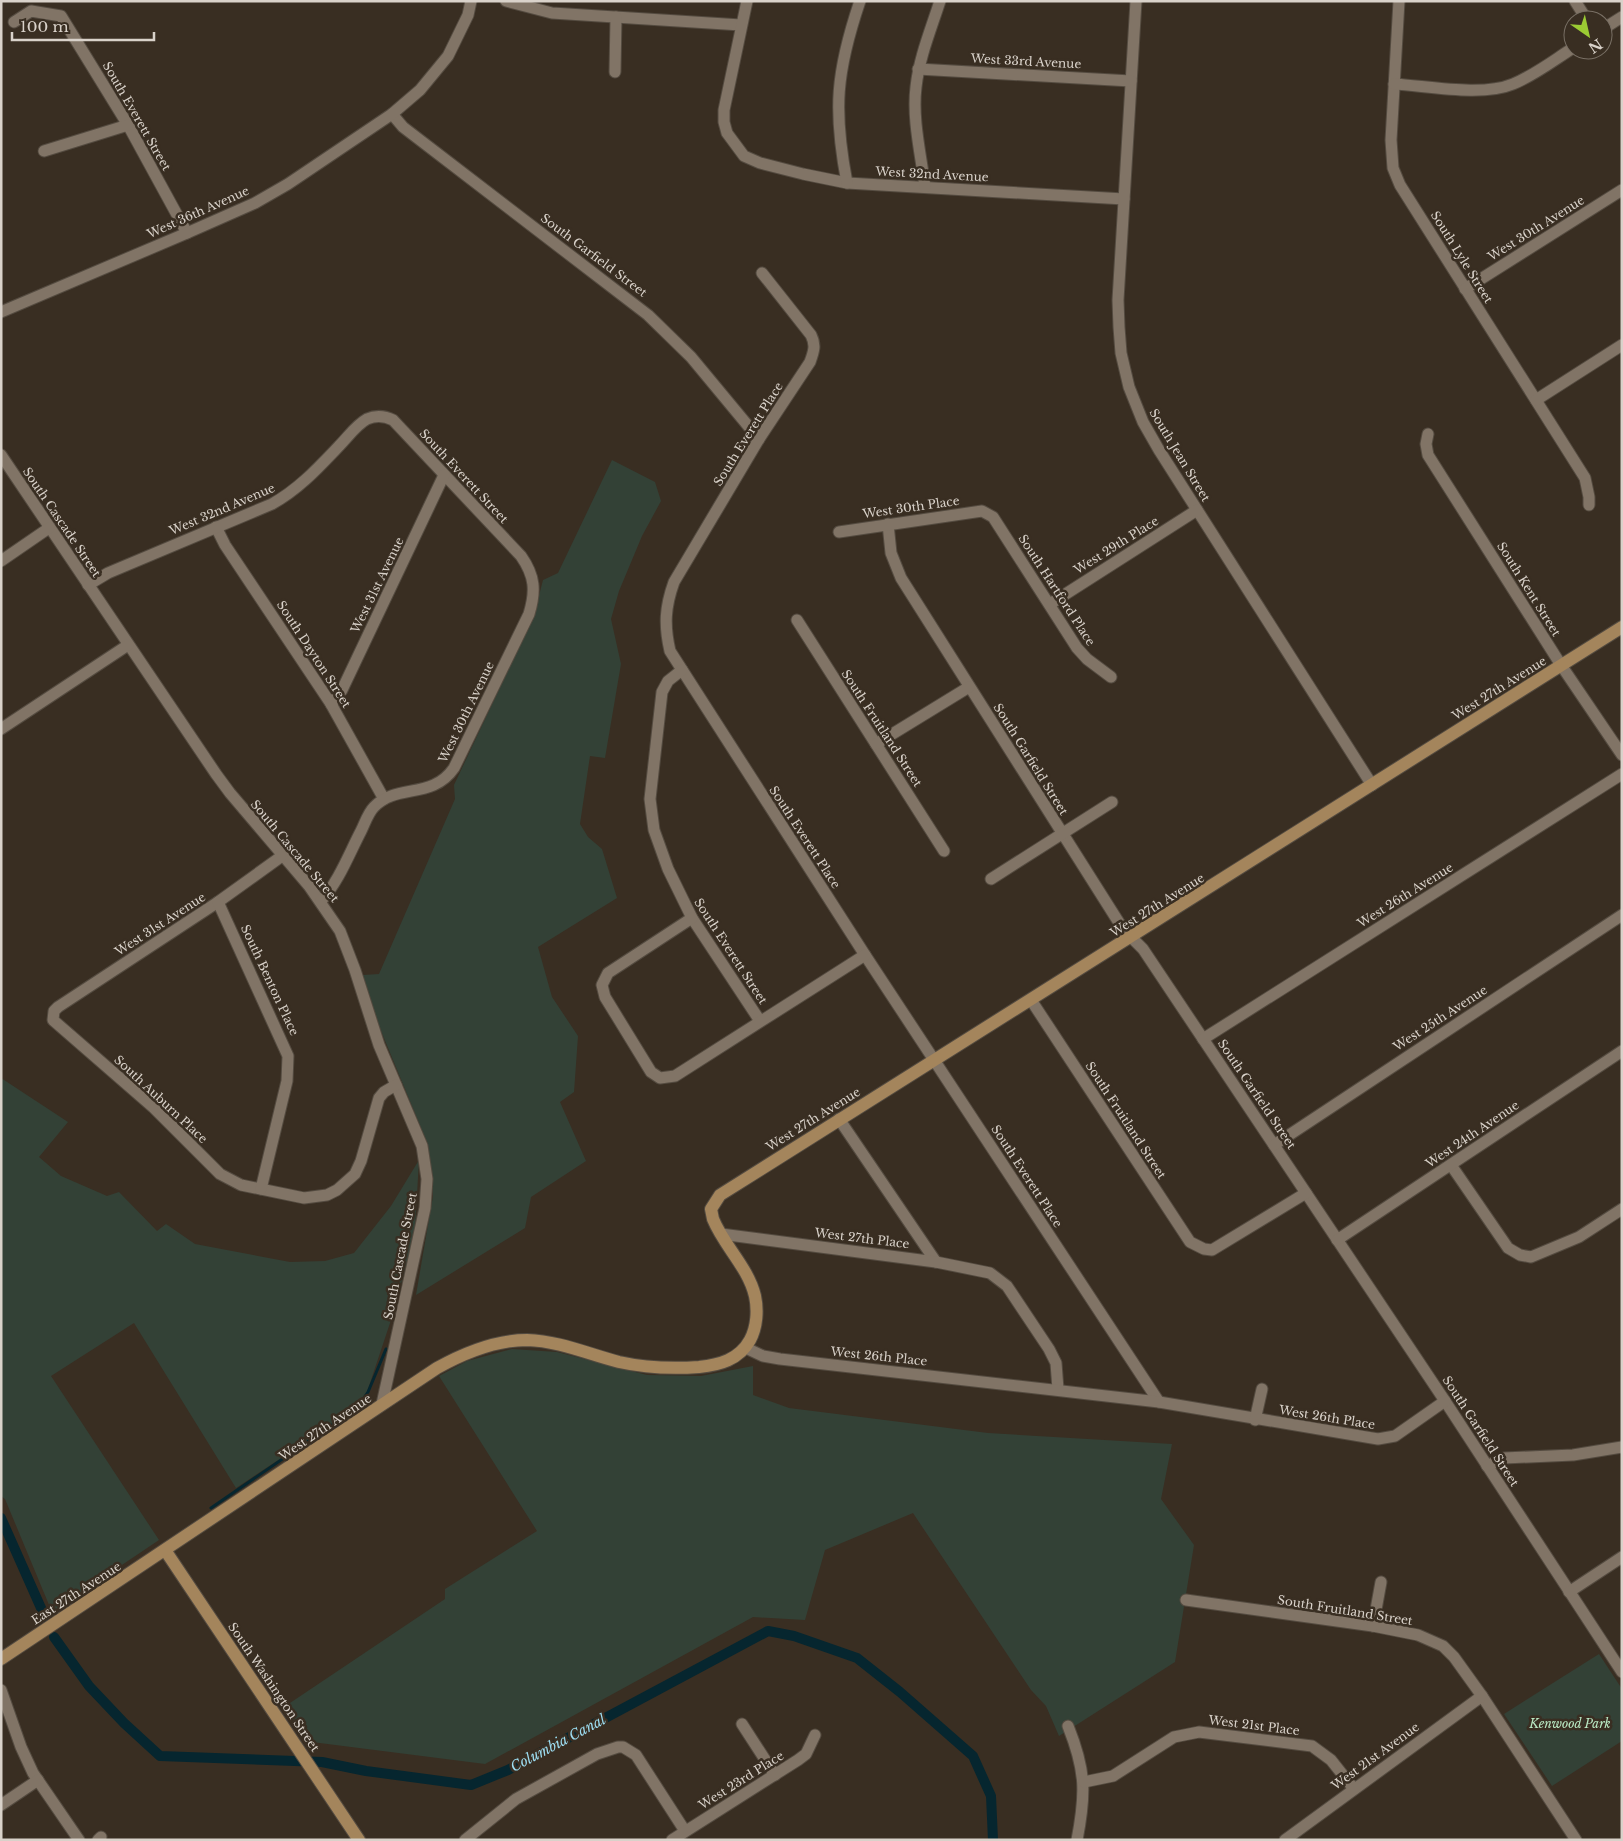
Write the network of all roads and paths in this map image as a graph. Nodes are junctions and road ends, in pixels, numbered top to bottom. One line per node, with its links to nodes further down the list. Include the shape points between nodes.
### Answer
1 (471, 1): 16 (street, West 36th Avenue, via 468,16 448,56 420,90)
2 (506, 1): 8 (street, via 552,13)
3 (747, 1): 10 (street)
4 (860, 1): 19 (street, via 847,44 837,106)
5 (940, 1): 12 (street)
6 (1136, 1): 14 (street, South Jean Street)
7 (1399, 1): 15 (street, South Lyle Street)
8 (616, 17): 10 (street); 13 (street)
9 (14, 22): 17 (street, South Everett Street, via 32,11 61,16)
10 (741, 25): 19 (street, West 32nd Avenue, via 724,116 727,133 744,156 760,164)
11 (1563, 54): 15 (street, via 1529,76 1498,88)
12 (918, 69): 14 (street, West 33rd Avenue); 20 (street, via 916,106)
13 (615, 72)
14 (1131, 81): 22 (street, South Jean Street)
15 (1394, 84): 25 (street, South Lyle Street, via 1393,168 1400,185)
16 (392, 114): 23 (street, West 36th Avenue, via 271,194); 31 (street, South Garfield Street, via 403,127 648,315 690,357)
17 (128, 125): 18 (street); 23 (street, South Everett Street)
18 (44, 151)
19 (847, 183): 20 (street, West 32nd Avenue)
20 (926, 187): 22 (street, West 32nd Avenue)
21 (1622, 190): 25 (street, West 30th Avenue)
22 (1124, 199): 35 (street, South Jean Street, via 1118,300 1124,370 1143,422)
23 (187, 233): 26 (street, West 36th Avenue)
24 (762, 273): 31 (street, South Everett Place, via 815,343 810,362)
25 (1465, 289): 28 (street, South Lyle Street)
26 (1, 312)
27 (1622, 345): 28 (street)
28 (1536, 400): 34 (street, South Lyle Street, via 1585,478)
29 (374, 417): 33 (street, South Everett Street, via 394,420); 38 (street, West 32nd Avenue, via 361,424 308,480 289,495)
30 (1428, 434): 48 (street, South Kent Street, via 1428,455)
31 (759, 439): 49 (street, South Everett Place, via 670,593 665,629 670,650)
32 (1, 455): 39 (street, South Cascade Street)
33 (444, 475): 42 (street, South Everett Street); 52 (street, West 31st Avenue, via 342,690)
34 (1589, 505)
35 (1197, 510): 44 (street, West 29th Place); 57 (street, South Jean Street)
36 (987, 512): 37 (street, West 30th Place); 44 (street, South Hartford Place)
37 (888, 524): 40 (street, West 30th Place); 51 (street, South Garfield Street, via 891,553 901,578)
38 (216, 526): 43 (street, West 32nd Avenue, via 108,573); 52 (street, South Dayton Street, via 225,545)
39 (49, 528): 41 (street); 43 (street, South Cascade Street)
40 (839, 532)
41 (1, 561)
42 (528, 566): 58 (street, West 30th Avenue, via 534,583 529,614 454,768 449,776 433,787)
43 (88, 585): 47 (street, South Cascade Street)
44 (1050, 604): 50 (street, South Hartford Place, via 1086,659)
45 (797, 620): 54 (street, South Fruitland Street)
46 (1622, 626): 48 (main road, West 27th Avenue)
47 (128, 645): 53 (street); 62 (street, South Cascade Street, via 230,793)
48 (1561, 665): 55 (street, South Kent Street); 57 (main road, West 27th Avenue)
49 (682, 670): 67 (street, South Everett Street, via 662,692 651,815 668,869); 69 (street, South Everett Place)
50 (1111, 677)
51 (969, 687): 54 (street); 60 (street, South Garfield Street)
52 (331, 704): 58 (street, South Dayton Street)
53 (1, 729)
54 (876, 744): 61 (street, South Fruitland Street)
55 (1622, 755)
56 (1622, 774): 73 (street, West 26th Avenue)
57 (1372, 785): 68 (main road, West 27th Avenue)
58 (384, 799): 64 (street, via 372,809)
59 (1112, 802): 60 (street)
60 (1062, 834): 63 (street); 68 (street, South Garfield Street, via 1123,929)
61 (944, 852)
62 (282, 856): 64 (street, South Cascade Street); 65 (street, West 31st Avenue)
63 (992, 879)
64 (321, 901): 76 (street, South Cascade Street, via 349,952 379,1045)
65 (218, 902): 71 (street, West 31st Avenue, via 58,1007); 80 (street, South Benton Place, via 288,1056 287,1081)
66 (1622, 915): 78 (street, West 25th Avenue)
67 (692, 918): 72 (street, South Everett Street); 72 (street, via 608,973 602,985 605,997 651,1072 660,1078 675,1076)
68 (1132, 937): 70 (main road, West 27th Avenue); 73 (street, South Garfield Street)
69 (864, 955): 72 (street); 75 (street, South Everett Place)
70 (1031, 1000): 75 (main road, West 27th Avenue); 81 (street, South Fruitland Street, via 1190,1242 1212,1250)
71 (53, 1015): 80 (street, South Auburn Place, via 56,1025 153,1106 220,1174 241,1185)
72 (760, 1021)
73 (1203, 1039): 78 (street, South Garfield Street)
74 (1622, 1051): 79 (street, West 24th Avenue)
75 (934, 1060): 77 (main road, West 27th Avenue); 90 (street, South Everett Place)
76 (396, 1085): 80 (street, South Auburn Place, via 379,1098 361,1161 347,1182 327,1195 315,1198); 91 (street, South Cascade Street, via 422,1146 427,1196)
77 (839, 1119): 83 (main road, West 27th Avenue, via 716,1199 711,1209); 85 (street)
78 (1274, 1145): 81 (street, South Garfield Street)
79 (1450, 1164): 82 (street, via 1508,1248 1520,1255 1531,1257 1570,1242); 84 (street, West 24th Avenue)
80 (261, 1189)
81 (1306, 1193): 84 (street, South Garfield Street)
82 (1622, 1209)
83 (721, 1234): 85 (street, West 27th Place); 86 (main road, via 755,1295 755,1327)
84 (1337, 1240): 89 (street, South Garfield Street)
85 (936, 1262): 87 (street, West 27th Place, via 977,1269 1008,1286 1056,1363)
86 (746, 1348): 87 (street, West 26th Place, via 780,1358); 91 (main road, West 27th Avenue, via 736,1357 719,1364 667,1369 619,1362 558,1343 507,1342 473,1350 451,1360)
87 (1058, 1389): 90 (street, West 26th Place)
88 (1262, 1389): 92 (street)
89 (1445, 1401): 92 (street, West 26th Place, via 1395,1436 1378,1439); 94 (street, South Garfield Street)
90 (1159, 1402): 92 (street, West 26th Place)
91 (382, 1404): 95 (main road, West 27th Avenue)
92 (1255, 1420)
93 (1622, 1447): 94 (street, via 1573,1456 1504,1458)
94 (1487, 1466): 98 (street, South Garfield Street)
95 (166, 1550): 101 (main road, East 27th Avenue); 115 (main road, South Washington Street)
96 (1622, 1557): 98 (street)
97 (1382, 1582): 100 (street)
98 (1569, 1592): 102 (street, South Garfield Street)
99 (1186, 1600): 100 (street, South Fruitland Street)
100 (1373, 1626): 104 (street, South Fruitland Street, via 1418,1635 1443,1646)
101 (1, 1659)
102 (1622, 1672)
103 (1, 1690): 109 (street, via 21,1747)
104 (1482, 1696): 111 (street, West 21st Avenue); 120 (street, South Fruitland Street)
105 (742, 1724): 108 (street)
106 (1068, 1726): 110 (street)
107 (815, 1736): 108 (street, West 23rd Place, via 806,1754)
108 (775, 1775): 113 (street, West 23rd Place)
109 (38, 1780): 112 (street); 114 (street)
110 (1084, 1782): 111 (street, West 21st Place, via 1113,1776 1174,1737 1199,1732 1312,1746 1331,1760); 118 (street)
111 (1354, 1788): 119 (street, West 21st Avenue)
112 (1, 1804)
113 (685, 1831): 116 (street, via 636,1755 623,1747 613,1747 530,1790); 117 (street, West 23rd Place)
114 (79, 1840)
115 (359, 1840)
116 (465, 1840)
117 (672, 1840)
118 (1077, 1840)
119 (1285, 1840)
120 (1576, 1840)

